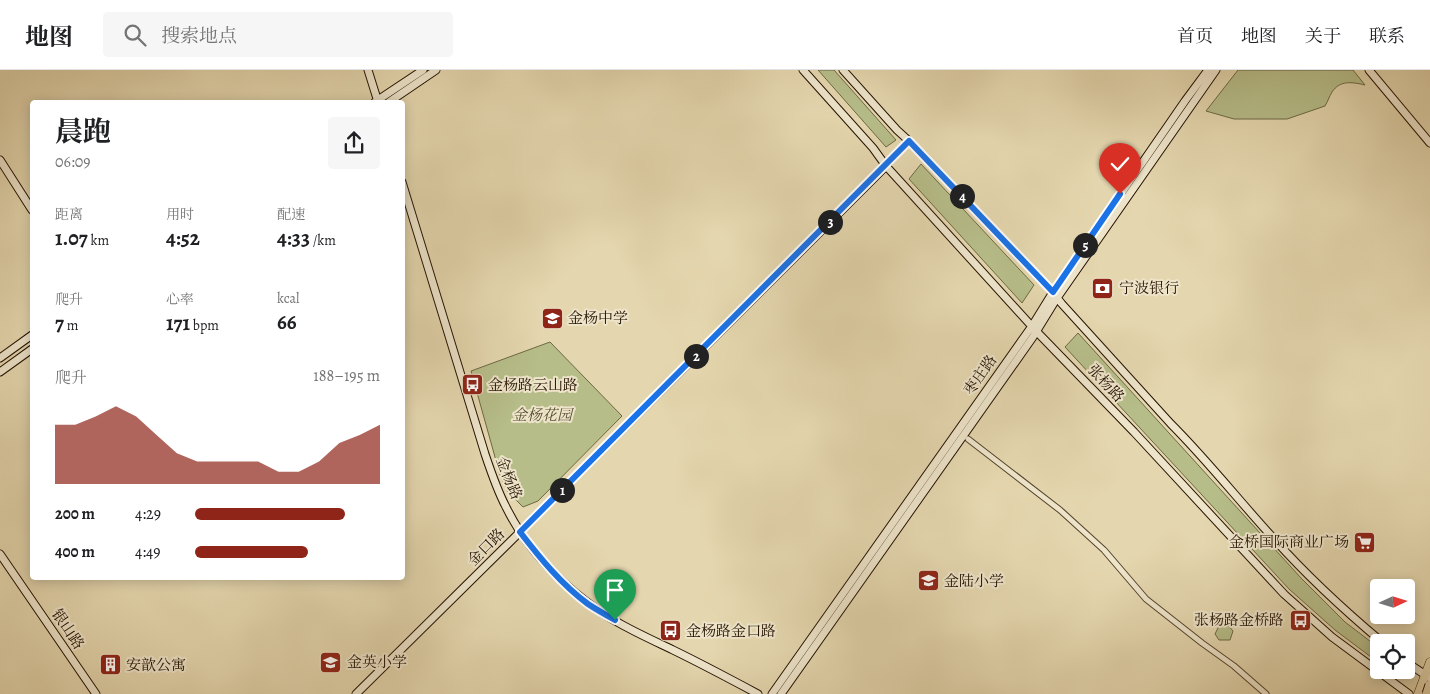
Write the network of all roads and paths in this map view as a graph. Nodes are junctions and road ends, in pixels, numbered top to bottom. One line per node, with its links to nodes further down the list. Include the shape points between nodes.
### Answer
1 (368, 70): 9 (street)
2 (422, 70): 10 (street)
3 (436, 70): 11 (street)
4 (803, 70): 15 (street, 张杨路)
5 (843, 70): 12 (street, 张杨路)
6 (1208, 70): 18 (street, 枣庄路)
7 (1216, 70): 18 (street, 枣庄路)
8 (1369, 70): 13 (street)
9 (376, 100)
10 (380, 100)
11 (392, 100)
12 (909, 141): 15 (street, 金口路); 18 (street, 张杨路)
13 (1430, 143)
14 (0, 160): 17 (street)
15 (886, 166): 19 (street, 张杨路); 25 (street, 金口路)
16 (405, 192): 25 (street, 金杨路, via 494,481)
17 (30, 207)
18 (1055, 295): 19 (street, 枣庄路); 27 (street, 张杨路, via 1294,560)
19 (1034, 329): 35 (street, 枣庄路); 36 (street, 枣庄路); 38 (street, 张杨路, via 1284,594 1332,637)
20 (30, 337): 22 (street)
21 (30, 350): 23 (street)
22 (0, 358)
23 (0, 372)
24 (968, 439): 37 (street, via 1060,510 1104,550 1146,599)
25 (520, 532): 33 (street, 金口路); 34 (street, 金杨路, via 558,578 588,603)
26 (0, 554): 32 (street, 银山路)
27 (1372, 634)
28 (1430, 662): 30 (main road)
29 (1415, 668): 30 (street)
30 (1428, 677): 39 (main road); 40 (main road)
31 (1430, 686): 40 (highway, bridge)
32 (96, 694)
33 (356, 694)
34 (758, 694)
35 (772, 694)
36 (781, 694)
37 (1266, 694)
38 (1409, 694)
39 (1418, 694)
40 (1428, 694)

